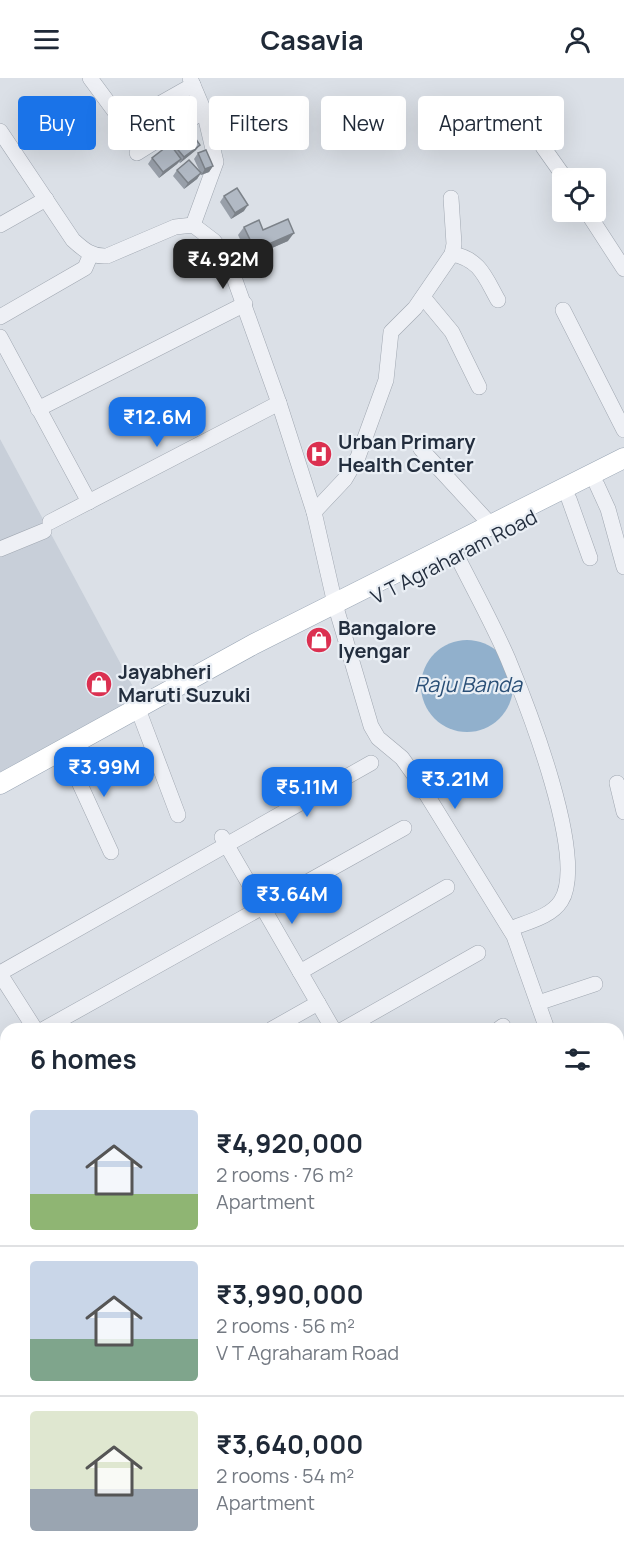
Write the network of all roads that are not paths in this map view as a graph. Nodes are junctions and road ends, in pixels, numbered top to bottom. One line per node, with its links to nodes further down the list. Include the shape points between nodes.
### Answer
1 (90, 78): 2 (street, via 124,124)
2 (192, 82): 3 (street)
3 (204, 111): 6 (street); 12 (street, via 216,162)
4 (0, 131): 9 (street)
5 (545, 150): 7 (street)
6 (137, 153)
7 (558, 168)
8 (451, 198): 14 (street)
9 (46, 199): 11 (street); 13 (street, via 73,240)
10 (593, 222): 15 (street)
11 (0, 225)
12 (194, 225): 13 (street, via 176,227 107,256); 18 (street, via 227,258)
13 (92, 254): 20 (street, via 85,268)
14 (452, 254): 16 (street); 17 (street, via 475,262)
15 (624, 269)
16 (423, 297): 22 (street, via 452,332); 32 (street, via 391,332 386,380 353,468)
17 (498, 300)
18 (245, 304): 23 (street); 24 (street)
19 (562, 310): 25 (street)
20 (0, 317)
21 (0, 337): 24 (street)
22 (479, 387)
23 (279, 403): 31 (street); 32 (street)
24 (39, 409): 31 (street)
25 (624, 430)
26 (421, 449): 33 (street)
27 (624, 458): 33 (main road)
28 (624, 472): 29 (main road, V T Agraharam Road)
29 (597, 485): 30 (main road, V T Agraharam Road); 37 (street)
30 (569, 499): 35 (main road, V T Agraharam Road); 36 (street)
31 (88, 502): 34 (street)
32 (314, 512): 38 (street)
33 (491, 525): 38 (main road)
34 (0, 549)
35 (457, 556): 38 (main road, V T Agraharam Road); 52 (street, via 507,658 562,815 568,866 562,900 548,914)
36 (590, 558)
37 (624, 567)
38 (336, 609): 39 (main road, V T Agraharam Road); 43 (main road, V T Agraharam Road, via 225,660); 52 (street, via 371,726 417,779)
39 (141, 717): 40 (main road, V T Agraharam Road); 46 (street)
40 (68, 758): 44 (main road, V T Agraharam Road); 49 (street)
41 (371, 763): 48 (street)
42 (617, 783): 45 (street)
43 (0, 784)
44 (0, 797)
45 (624, 812)
46 (178, 815)
47 (404, 828): 51 (street)
48 (224, 841): 51 (street); 55 (street)
49 (111, 852)
50 (447, 887): 54 (street)
51 (263, 908): 54 (street); 60 (street)
52 (510, 929): 58 (street)
53 (478, 953): 63 (street)
54 (300, 972): 57 (street)
55 (0, 973): 59 (street)
56 (595, 984): 58 (street)
57 (318, 1003): 61 (street); 62 (street)
58 (538, 1003): 64 (street)
59 (31, 1023)
60 (55, 1023)
61 (283, 1023)
62 (330, 1023)
63 (355, 1023)
64 (545, 1023)

